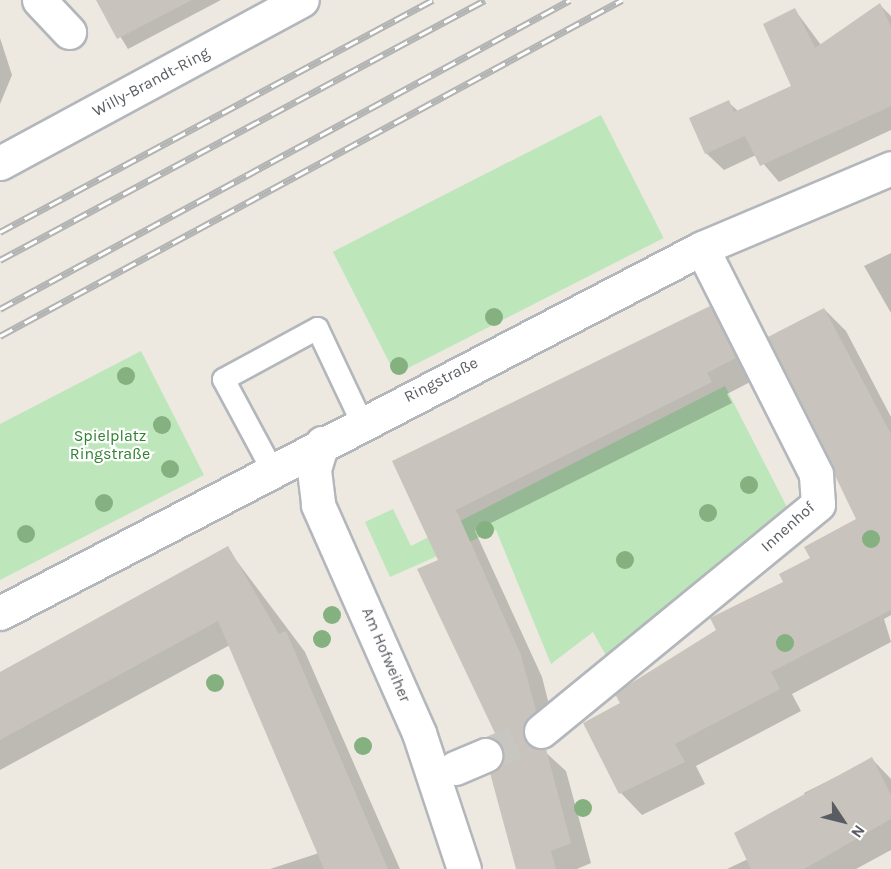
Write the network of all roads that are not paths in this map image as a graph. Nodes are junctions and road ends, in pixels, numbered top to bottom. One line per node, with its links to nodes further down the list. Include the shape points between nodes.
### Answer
1 (39, 0): 3 (street)
2 (302, 0): 4 (street, Willy-Brandt-Ring)
3 (69, 32)
4 (0, 163)
5 (891, 168): 6 (street, Ringstraße)
6 (702, 248): 7 (street, Ringstraße); 11 (street, Innenhof, via 816,474 818,504)
7 (360, 421): 8 (street, Ringstraße); 9 (lane, via 317,328 223,379)
8 (322, 443): 9 (street, Ringstraße); 14 (street, Am Hofweiher, via 315,470 318,505 419,733)
9 (271, 468): 10 (street, Ringstraße)
10 (0, 613)
11 (541, 731)
12 (485, 755): 13 (street)
13 (455, 768)
14 (464, 869)

